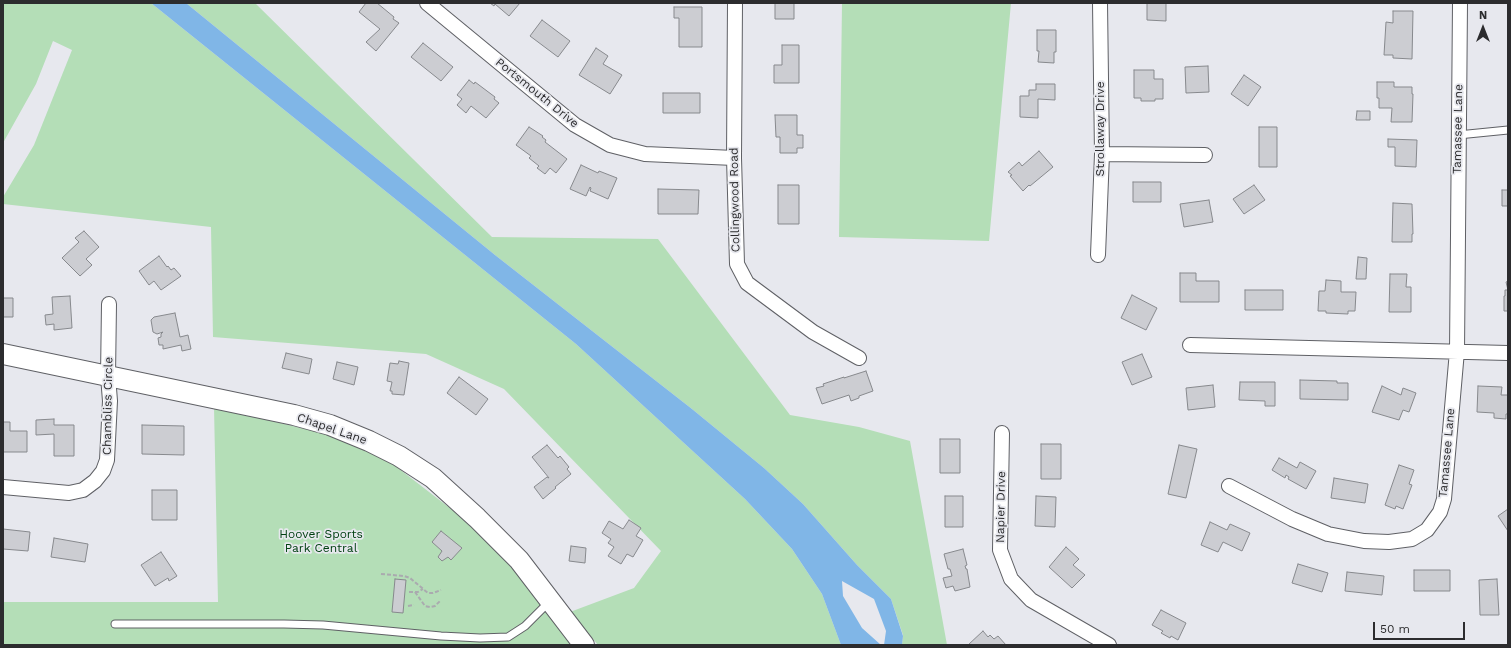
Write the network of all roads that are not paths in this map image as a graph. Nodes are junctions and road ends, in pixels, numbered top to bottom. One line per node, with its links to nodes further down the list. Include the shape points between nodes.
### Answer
1 (427, 3): 9 (street, Portsmouth Drive, via 575,125 610,145 645,154)
2 (735, 3): 9 (street, Collingwood Road)
3 (1100, 3): 7 (street, Strollaway Drive)
4 (1460, 3): 6 (street, Tamassee Lane)
5 (1508, 130): 6 (lane)
6 (1458, 135): 13 (street, Tamassee Lane)
7 (1102, 154): 8 (street); 10 (street, Strollaway Drive)
8 (1205, 155)
9 (734, 158): 16 (street, Collingwood Road, via 736,264 747,283 813,332)
10 (1098, 255)
11 (109, 304): 17 (street, Chambliss Circle)
12 (1190, 345): 13 (street)
13 (1456, 351): 14 (street); 19 (street, Tamassee Lane, via 1444,498 1434,522 1427,530 1412,539 1389,542 1364,541 1328,534 1292,519)
14 (1508, 353)
15 (3, 354): 17 (street, Chapel Lane)
16 (859, 358)
17 (108, 376): 20 (street, Chambliss Circle, via 110,401 107,460 95,481 83,490 69,493); 21 (street, Chapel Lane, via 294,415 330,425 387,450 433,478 478,518 519,560)
18 (1002, 434): 24 (street, Napier Drive, via 1000,550 1011,580 1031,600)
19 (1229, 486)
20 (3, 487)
21 (550, 601): 22 (lane, via 525,626 508,637 480,638 323,625); 23 (street, Chapel Lane)
22 (115, 624)
23 (584, 645)
24 (1108, 645)

